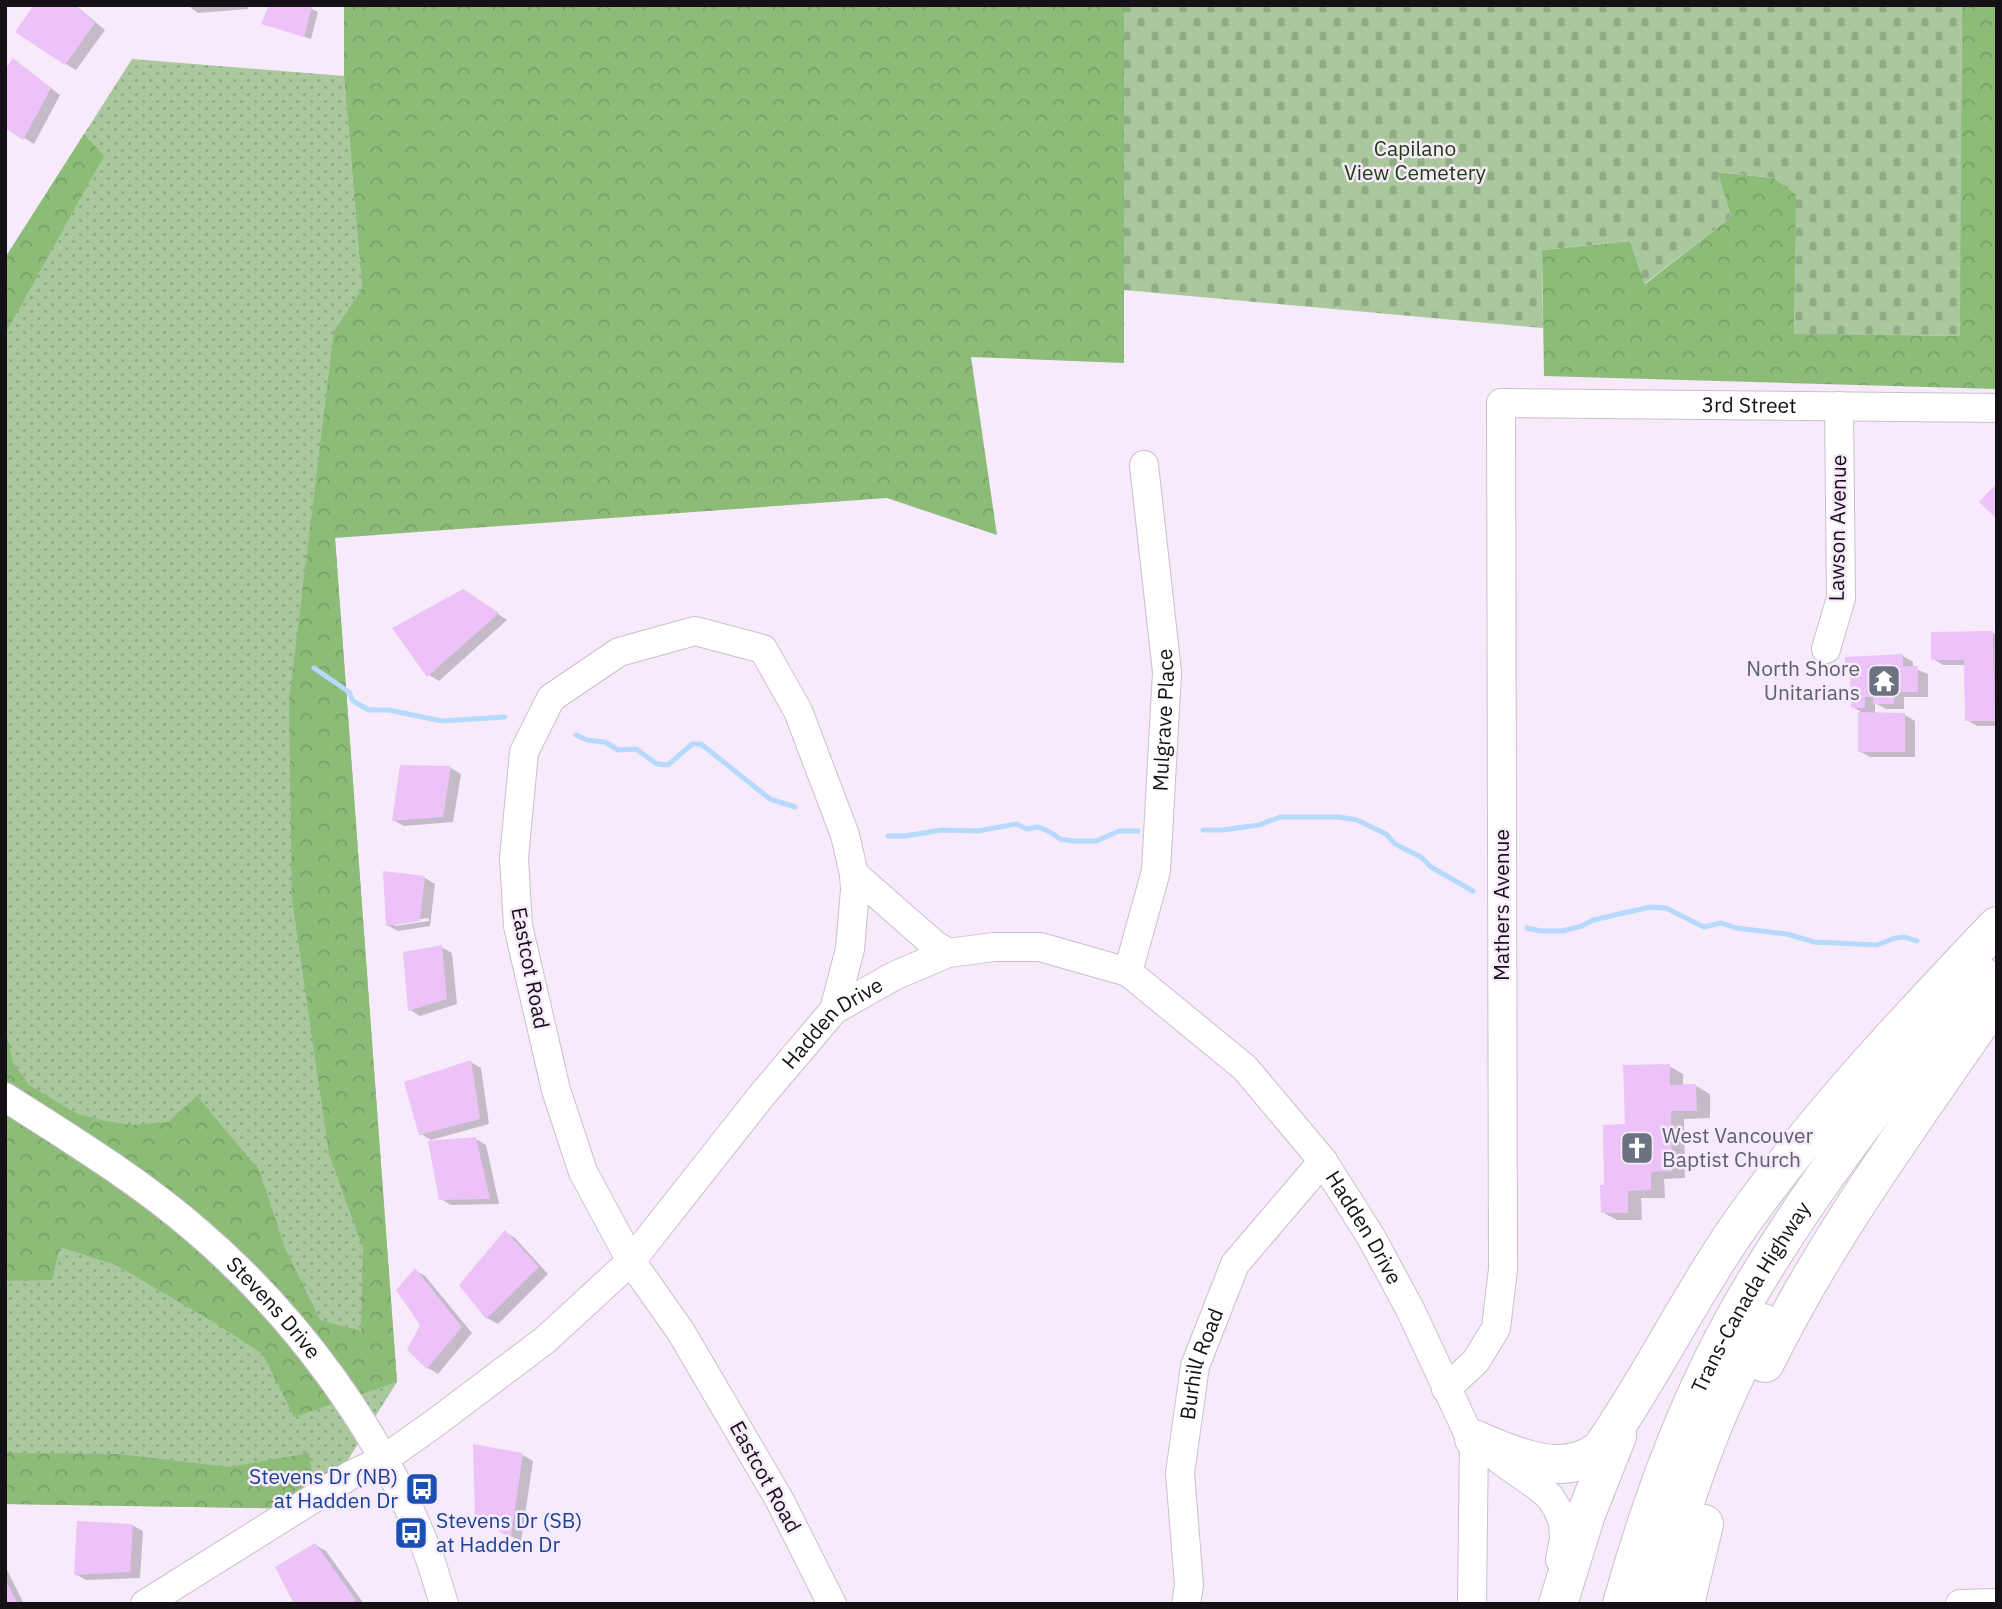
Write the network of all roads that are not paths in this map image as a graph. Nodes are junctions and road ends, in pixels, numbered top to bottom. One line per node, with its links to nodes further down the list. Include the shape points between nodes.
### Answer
1 (1501, 403): 2 (street, 3rd Street); 17 (street, Mathers Avenue, via 1503,1269 1496,1328 1476,1361)
2 (1839, 406): 3 (street, 3rd Street); 5 (street, Lawson Avenue, via 1841,598)
3 (1997, 408)
4 (1144, 465): 10 (street, Mulgrave Place, via 1167,672 1156,871)
5 (1826, 649)
6 (854, 874): 8 (street); 12 (street, Eastcot Road, via 850,949); 15 (street, Eastcot Road, via 845,835 798,711 763,649 695,631 619,652 551,698 524,752 514,858 518,926 556,1090 579,1161)
7 (1997, 926): 16 (highway, via 1868,1065 1775,1177 1734,1234)
8 (948, 953): 10 (street, Hadden Drive, via 1040,947); 12 (street, Hadden Drive, via 894,976)
9 (1997, 959): 28 (highway, Trans-Canada Highway, via 1852,1137 1742,1306 1707,1372 1657,1488)
10 (1128, 972): 14 (street, Hadden Drive, via 1245,1068)
11 (1997, 998): 29 (highway, Trans-Canada Highway, via 1872,1155 1759,1329 1707,1443); 30 (highway, via 1844,1224 1777,1339 1727,1453)
12 (834, 1010): 15 (street, Hadden Drive)
13 (5, 1097): 19 (street, Stevens Drive, via 127,1176 230,1261 283,1314)
14 (1323, 1161): 17 (street, Hadden Drive, via 1404,1297); 24 (street, Burhill Road, via 1235,1264 1195,1366 1180,1473 1189,1585)
15 (631, 1261): 19 (street, Hadden Drive, via 545,1340); 23 (street, Eastcot Road, via 681,1332 779,1499)
16 (1644, 1381): 18 (highway, via 1601,1449 1578,1463 1527,1460); 27 (highway, via 1601,1472)
17 (1446, 1388): 18 (street, Hadden Drive)
18 (1475, 1439): 25 (street); 26 (street, Hadden Drive, via 1550,1497 1558,1510 1564,1539)
19 (384, 1459): 21 (street, Hadden Drive); 22 (street, Stevens Drive, via 426,1548)
20 (1997, 1603): 31 (street)
21 (145, 1604)
22 (444, 1604)
23 (832, 1604)
24 (1186, 1604)
25 (1472, 1604)
26 (1552, 1604)
27 (1558, 1604)
28 (1622, 1604)
29 (1656, 1604)
30 (1685, 1604)
31 (1960, 1604)

